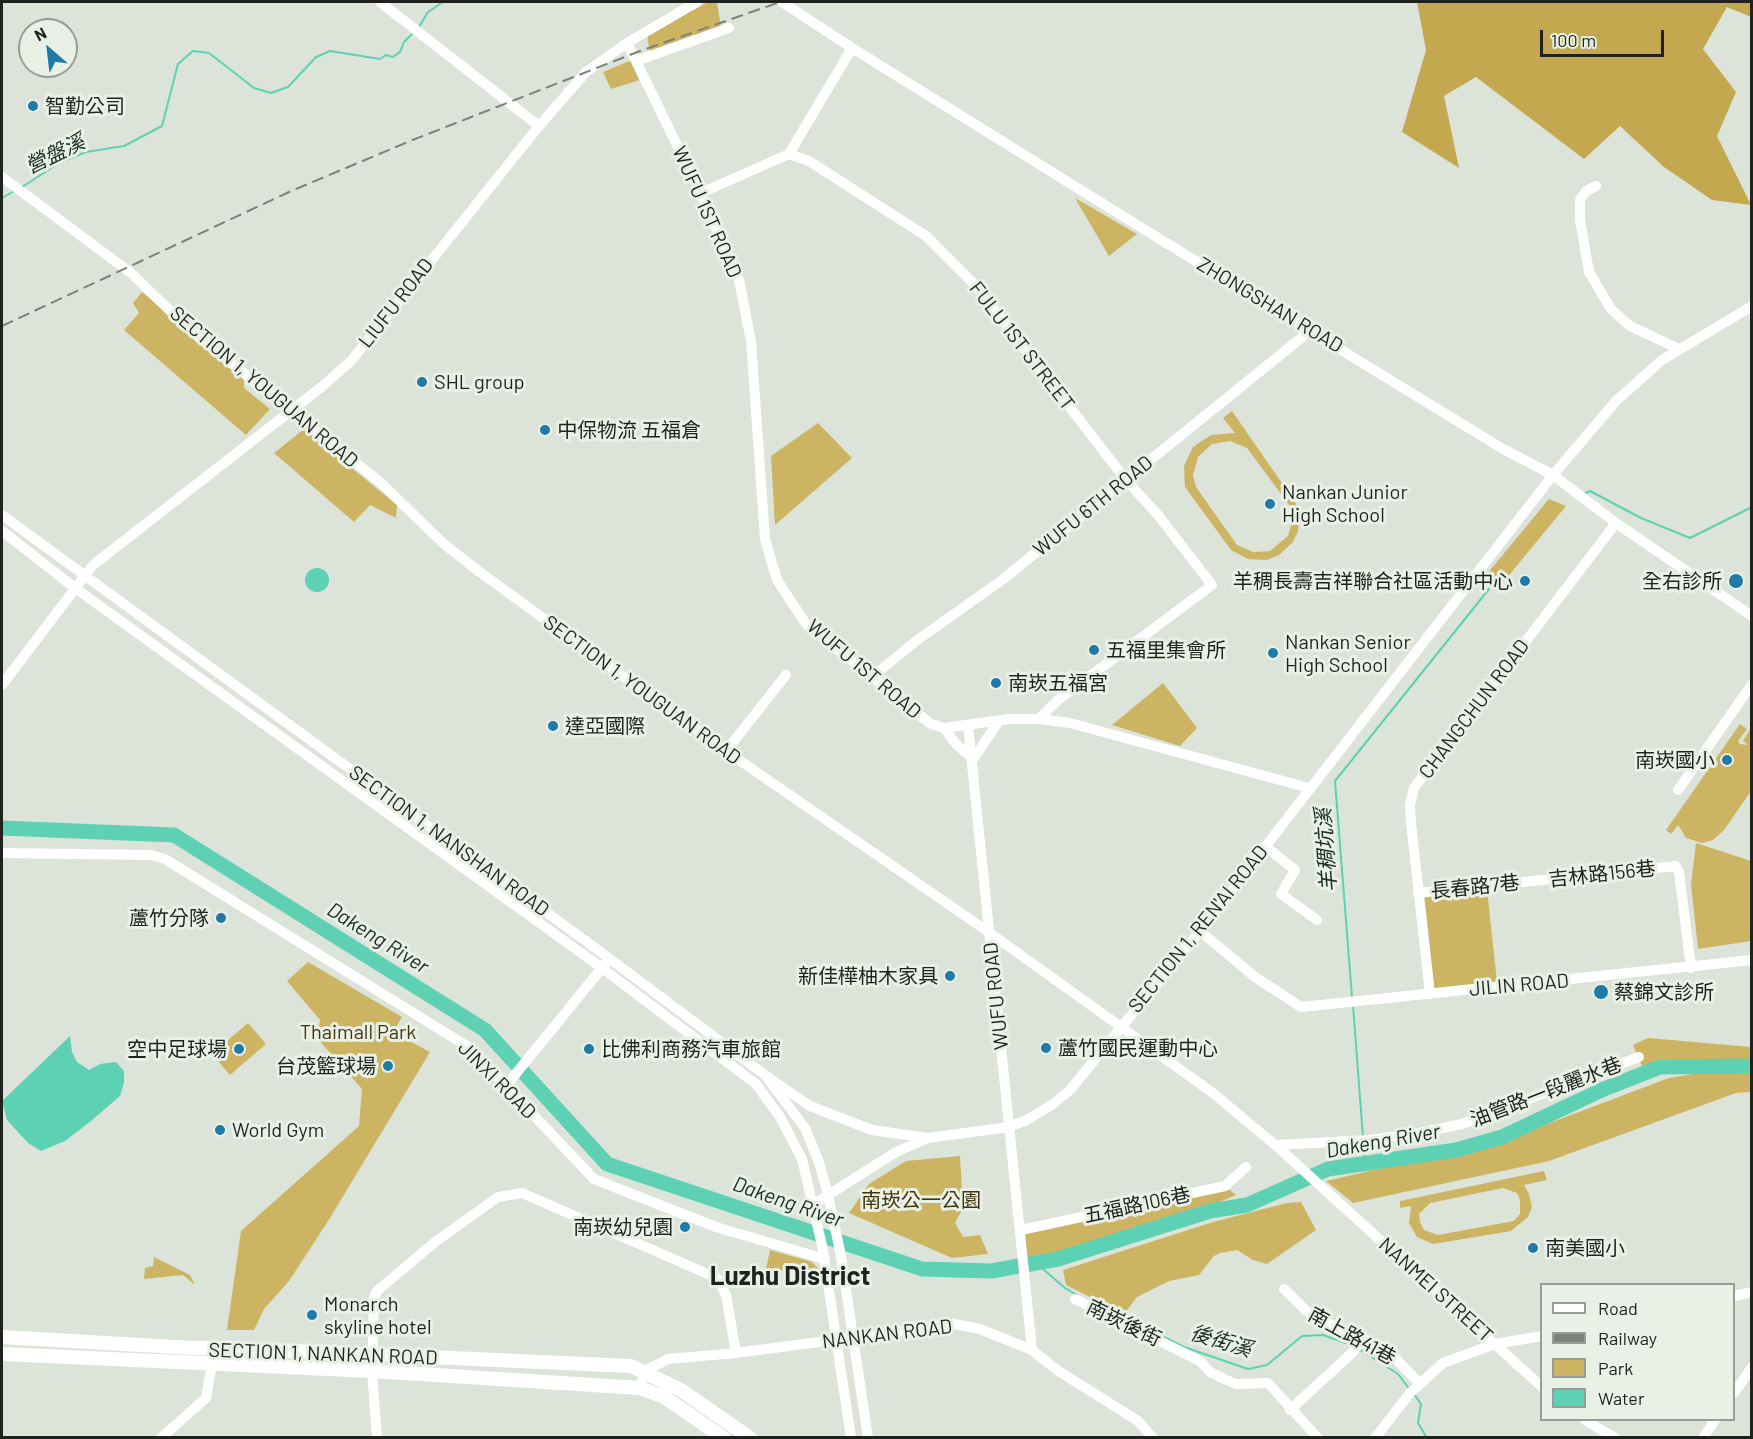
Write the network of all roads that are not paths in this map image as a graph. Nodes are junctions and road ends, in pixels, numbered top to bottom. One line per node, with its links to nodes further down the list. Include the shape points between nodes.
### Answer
1 (380, 2): 8 (street)
2 (697, 2): 5 (street, LIUFU ROAD)
3 (782, 2): 6 (street, ZHONGSHAN ROAD)
4 (729, 28): 7 (street)
5 (627, 43): 7 (street, WUFU 1ST ROAD); 8 (street, LIUFU ROAD, via 586,72)
6 (852, 48): 9 (street); 14 (street, ZHONGSHAN ROAD)
7 (636, 60): 12 (street, WUFU 1ST ROAD)
8 (539, 126): 16 (street, LIUFU ROAD, via 351,361)
9 (789, 154): 12 (street); 18 (street, FULU 1ST STREET, via 809,162 926,236 953,260 1020,340)
10 (3, 178): 16 (street, SECTION 1, YOUGUAN ROAD, via 131,273 191,331)
11 (1596, 186): 15 (street, via 1580,200 1589,272 1611,309 1630,326)
12 (701, 193): 26 (street, WUFU 1ST ROAD, via 744,299 754,375 763,527 777,580 806,624)
13 (1752, 306): 15 (street, SECTION 1, REN'AI ROAD)
14 (1311, 330): 17 (street, ZHONGSHAN ROAD, via 1503,449); 18 (street, WUFU 6TH ROAD)
15 (1679, 349): 17 (street, SECTION 1, REN'AI ROAD, via 1629,387)
16 (291, 411): 22 (street, LIUFU ROAD, via 93,565); 33 (street, SECTION 1, YOUGUAN ROAD, via 380,482 419,522 468,563)
17 (1553, 475): 20 (street, ZHONGSHAN ROAD); 35 (street, SECTION 1, REN'AI ROAD)
18 (1126, 480): 26 (street, WUFU 6TH ROAD, via 1002,580); 29 (street, FULU 1ST STREET, via 1212,585 1058,700)
19 (2, 515): 22 (street, SECTION 1, NANSHAN ROAD)
20 (1616, 523): 24 (street, ZHONGSHAN ROAD); 42 (street, CHANGCHUN ROAD, via 1414,788 1410,805)
21 (2, 531): 23 (street, SECTION 1, NANSHAN ROAD)
22 (86, 575): 23 (street, LIUFU ROAD); 37 (street, SECTION 1, NANSHAN ROAD)
23 (75, 588): 28 (street, LIUFU ROAD); 40 (street, SECTION 1, NANSHAN ROAD)
24 (1752, 616)
25 (786, 675): 33 (street)
26 (872, 677): 32 (street, WUFU 1ST ROAD, via 912,711)
27 (1752, 684): 36 (street)
28 (2, 685)
29 (1040, 719): 30 (street, WUFU 1ST ROAD); 35 (street, WUFU 1ST ROAD, via 1119,735)
30 (999, 721): 31 (street, WUFU 1ST ROAD); 34 (street)
31 (969, 725): 32 (street, WUFU 1ST ROAD); 34 (street, WUFU ROAD)
32 (944, 728): 34 (street)
33 (726, 751): 45 (street, SECTION 1, YOUGUAN ROAD)
34 (972, 760): 45 (street, WUFU ROAD)
35 (1309, 788): 38 (street, SECTION 1, REN'AI ROAD)
36 (1678, 790)
37 (452, 843): 40 (street); 46 (street, SECTION 1, NANSHAN ROAD)
38 (1265, 846): 43 (street, via 1295,870 1281,894); 44 (street, SECTION 1, REN'AI ROAD)
39 (2, 853): 54 (street, JINXI ROAD, via 151,855 165,859 448,1033 470,1048)
40 (444, 855): 48 (street, SECTION 1, NANSHAN ROAD)
41 (1533, 882): 42 (street, 長春路7巷); 49 (street, 吉林路156巷, via 1676,866)
42 (1418, 893): 50 (street, CHANGCHUN ROAD)
43 (1317, 920)
44 (1200, 931): 50 (street, JILIN ROAD, via 1293,1004 1310,1007); 51 (street, SECTION 1, REN'AI ROAD)
45 (990, 933): 51 (street, SECTION 1, YOUGUAN ROAD); 55 (street, WUFU ROAD)
46 (610, 958): 48 (street); 53 (street, SECTION 1, NANSHAN ROAD)
47 (1752, 960): 49 (street, JILIN ROAD)
48 (602, 968): 54 (street); 60 (street, SECTION 1, NANSHAN ROAD, via 756,1084 802,1159)
49 (1691, 968): 50 (street, JILIN ROAD)
50 (1430, 994)
51 (1120, 1027): 55 (street, SECTION 1, REN'AI ROAD, via 1071,1090 1027,1120); 57 (street, SECTION 1, YOUGUAN ROAD, via 1191,1076)
52 (1638, 1057): 57 (street, 油管路一段麗水巷, via 1462,1124 1369,1140)
53 (765, 1075): 56 (street, SECTION 1, REN'AI ROAD, via 810,1106 872,1130); 59 (street, SECTION 1, NANSHAN ROAD, via 804,1128)
54 (506, 1087): 62 (street, JINXI ROAD, via 594,1179 716,1227)
55 (1009, 1127): 56 (street, SECTION 1, REN'AI ROAD); 61 (street, WUFU ROAD)
56 (928, 1138): 59 (street, SECTION 1, REN'AI ROAD, via 896,1152)
57 (1278, 1147): 72 (street, NANMEI STREET)
58 (1246, 1167): 61 (street, 五福路106巷, via 1225,1186)
59 (828, 1195): 60 (street, SECTION 1, REN'AI ROAD); 69 (street, SECTION 1, NANSHAN ROAD)
60 (814, 1204): 62 (street, SECTION 1, NANSHAN ROAD)
61 (1021, 1230): 73 (street, WUFU ROAD)
62 (824, 1255): 70 (street)
63 (1284, 1289): 71 (street, 南上路41巷, via 1320,1322)
64 (1752, 1292): 65 (street)
65 (1735, 1296)
66 (1075, 1299): 85 (street, 南崁後街, via 1200,1361 1210,1372 1236,1384 1268,1383)
67 (1540, 1336): 72 (street)
68 (2, 1337): 76 (main road, SECTION 1, NANKAN ROAD)
69 (852, 1338): 70 (street, NANKAN ROAD); 73 (street, NANKAN ROAD, via 954,1324 980,1329); 93 (street)
70 (838, 1340): 74 (street, NANKAN ROAD); 92 (street)
71 (1362, 1340): 83 (street, 南上路41巷, via 1395,1358); 85 (street)
72 (1495, 1344): 81 (street, NANMEI STREET); 83 (street, via 1443,1363)
73 (1032, 1350): 94 (street, NANKAN ROAD, via 1138,1421)
74 (736, 1353): 76 (street, via 726,1295 717,1278 522,1192 498,1197 435,1242 377,1291 373,1301); 80 (street, NANKAN ROAD, via 668,1359)
75 (2, 1354): 77 (main road, SECTION 1, NANKAN ROAD)
76 (373, 1356): 79 (street); 80 (main road, SECTION 1, NANKAN ROAD, via 631,1366)
77 (212, 1364): 79 (main road, SECTION 1, NANKAN ROAD); 88 (street, via 206,1398)
78 (1752, 1367): 84 (street)
79 (372, 1371): 82 (main road, SECTION 1, NANKAN ROAD); 89 (street)
80 (645, 1371): 82 (street); 91 (main road, SECTION 1, NANKAN ROAD, via 681,1390)
81 (1540, 1385)
82 (640, 1388): 90 (main road, SECTION 1, NANKAN ROAD, via 664,1397)
83 (1415, 1388): 96 (street)
84 (1735, 1392)
85 (1290, 1410): 95 (street, 南崁後街)
86 (1714, 1421): 98 (street)
87 (1601, 1424): 97 (street)
88 (161, 1437)
89 (377, 1437)
90 (724, 1437)
91 (750, 1437)
92 (851, 1437)
93 (868, 1437)
94 (1153, 1437)
95 (1318, 1437)
96 (1375, 1437)
97 (1615, 1437)
98 (1702, 1437)

